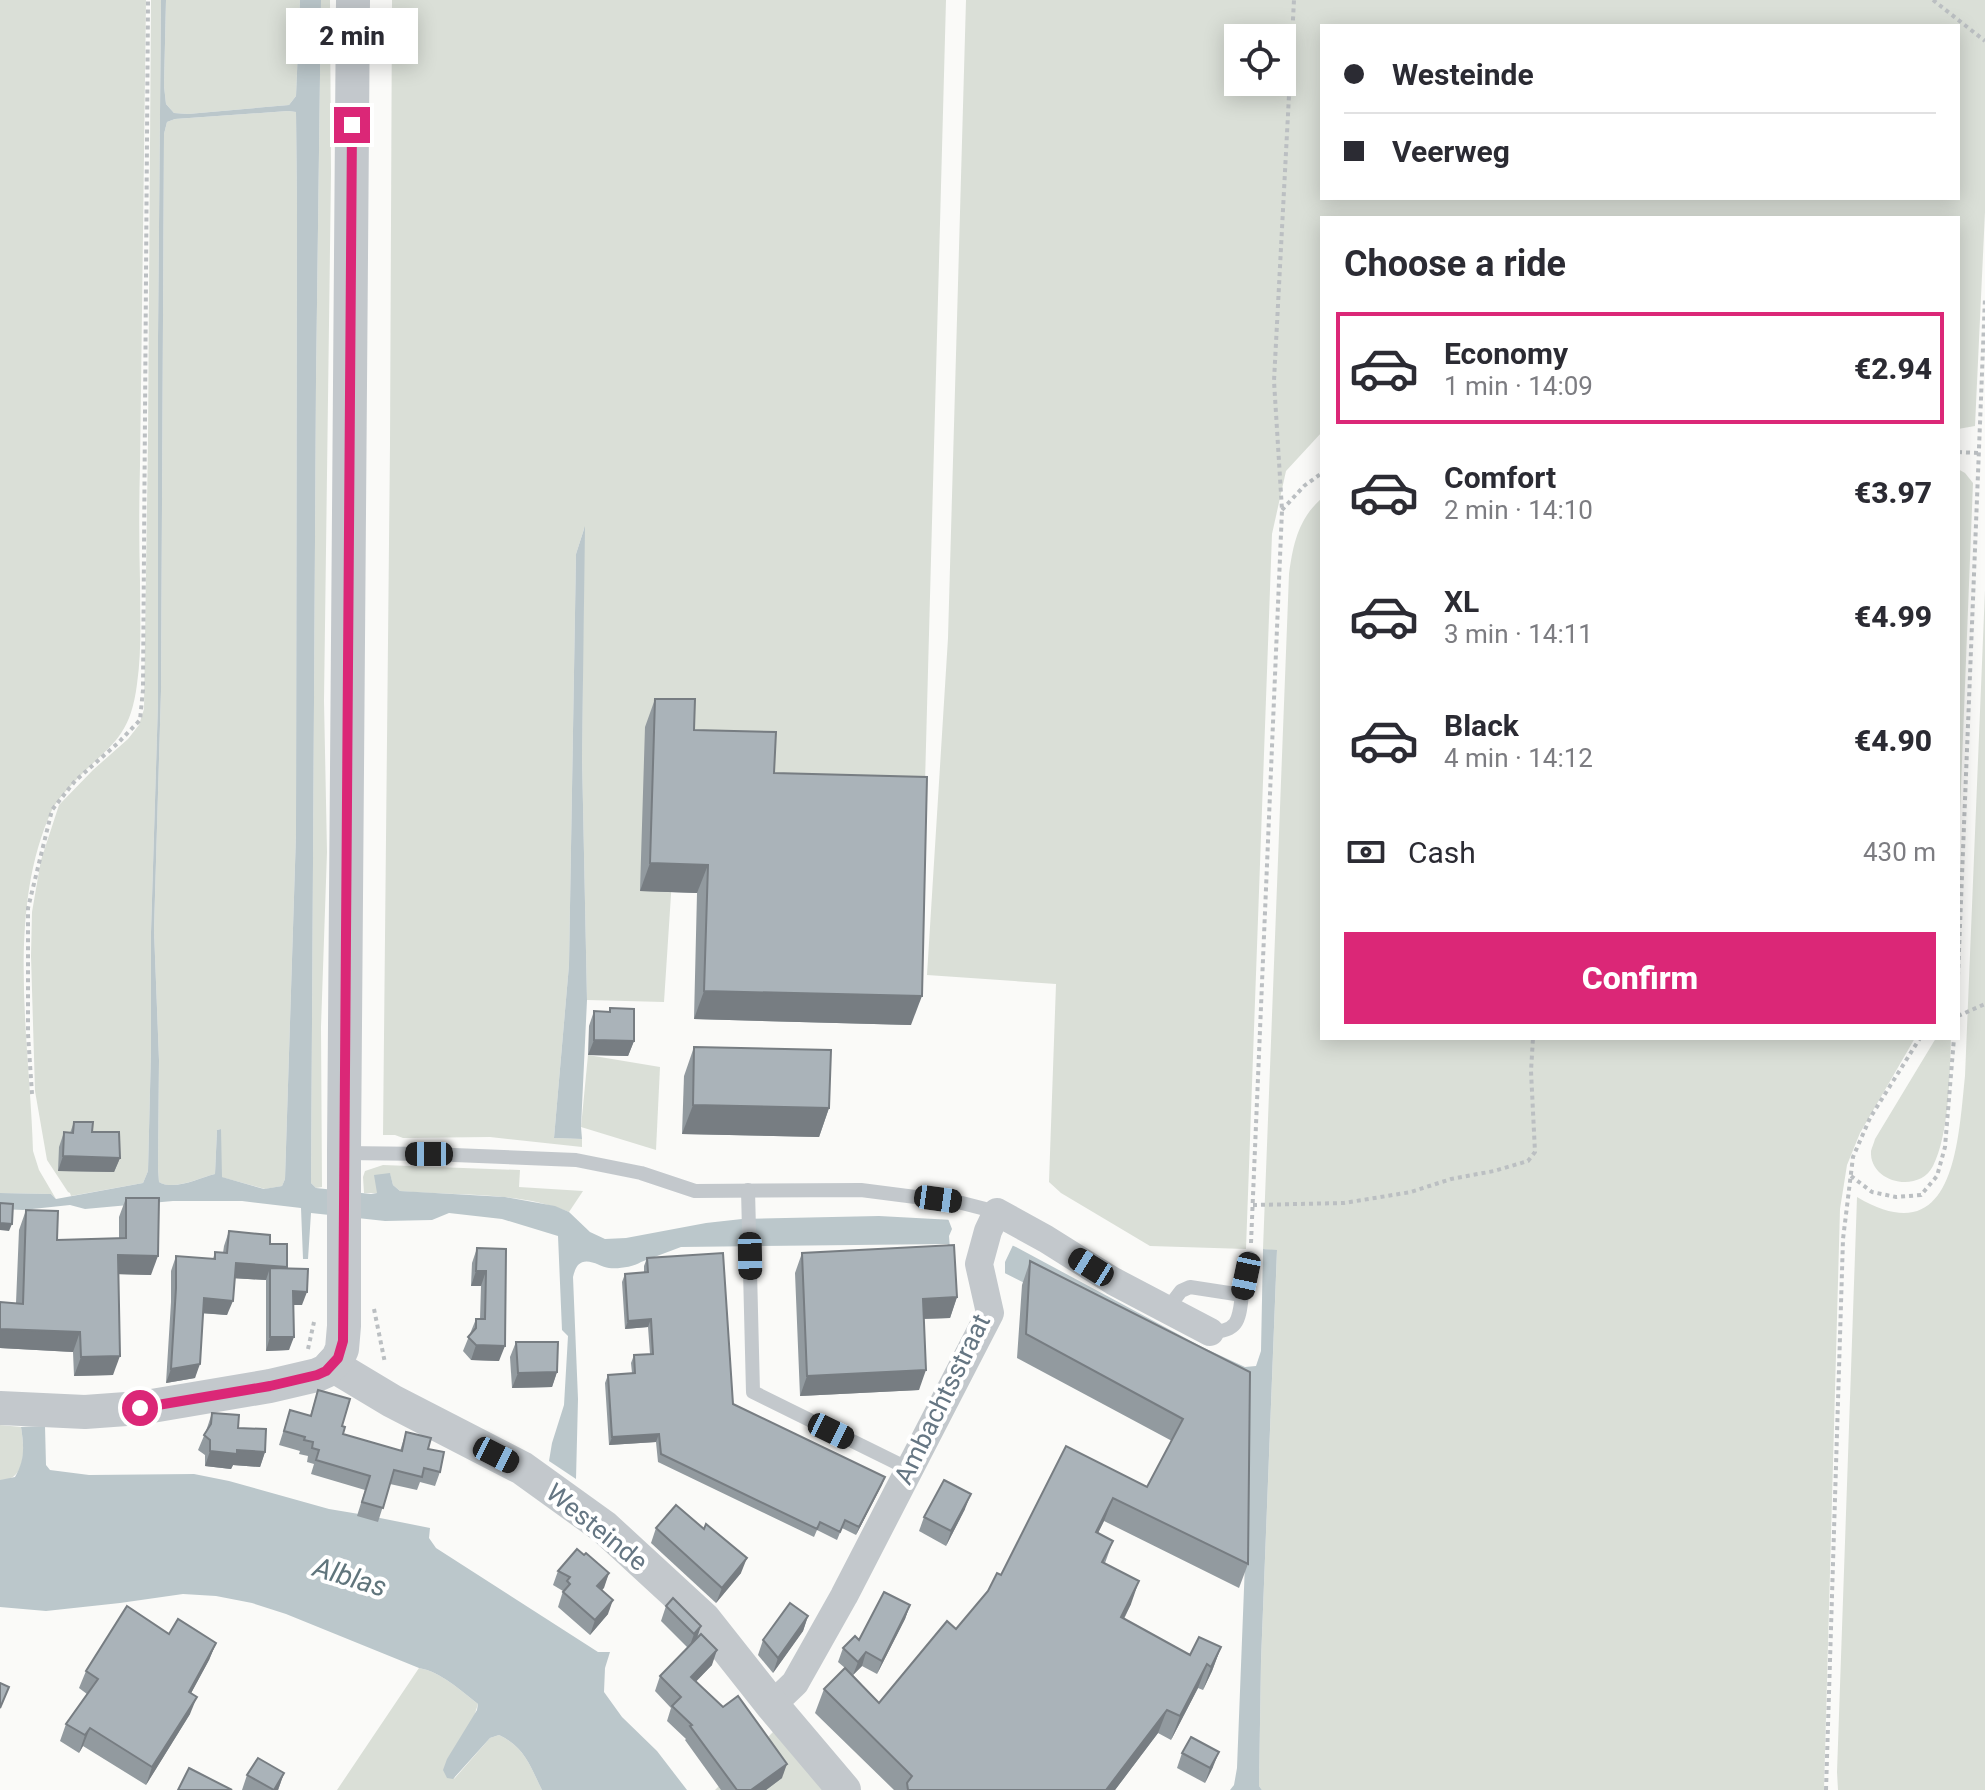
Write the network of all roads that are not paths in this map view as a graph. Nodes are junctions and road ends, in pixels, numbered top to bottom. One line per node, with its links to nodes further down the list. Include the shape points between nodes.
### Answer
1 (353, 0): 2 (street)
2 (344, 1166): 3 (lane, via 474,1155 576,1160 695,1191); 9 (street, via 343,1341)
3 (748, 1190): 4 (lane, via 861,1190 962,1203); 11 (lane, via 753,1392)
4 (992, 1221): 7 (street, via 1046,1239); 11 (street, Ambachtsstraat, via 979,1264 990,1313)
5 (1250, 1258): 6 (lane)
6 (1242, 1295): 7 (lane, via 1190,1287); 8 (lane, via 1238,1321 1221,1332)
7 (1168, 1308): 8 (street)
8 (1210, 1332)
9 (332, 1365): 10 (street, via 317,1375 270,1386 140,1408); 12 (street, Westeinde, via 522,1468 604,1527 704,1619)
10 (0, 1408)
11 (909, 1469): 12 (street, Ambachtsstraat, via 795,1683)
12 (772, 1705): 13 (street, Westeinde)
13 (844, 1790)

